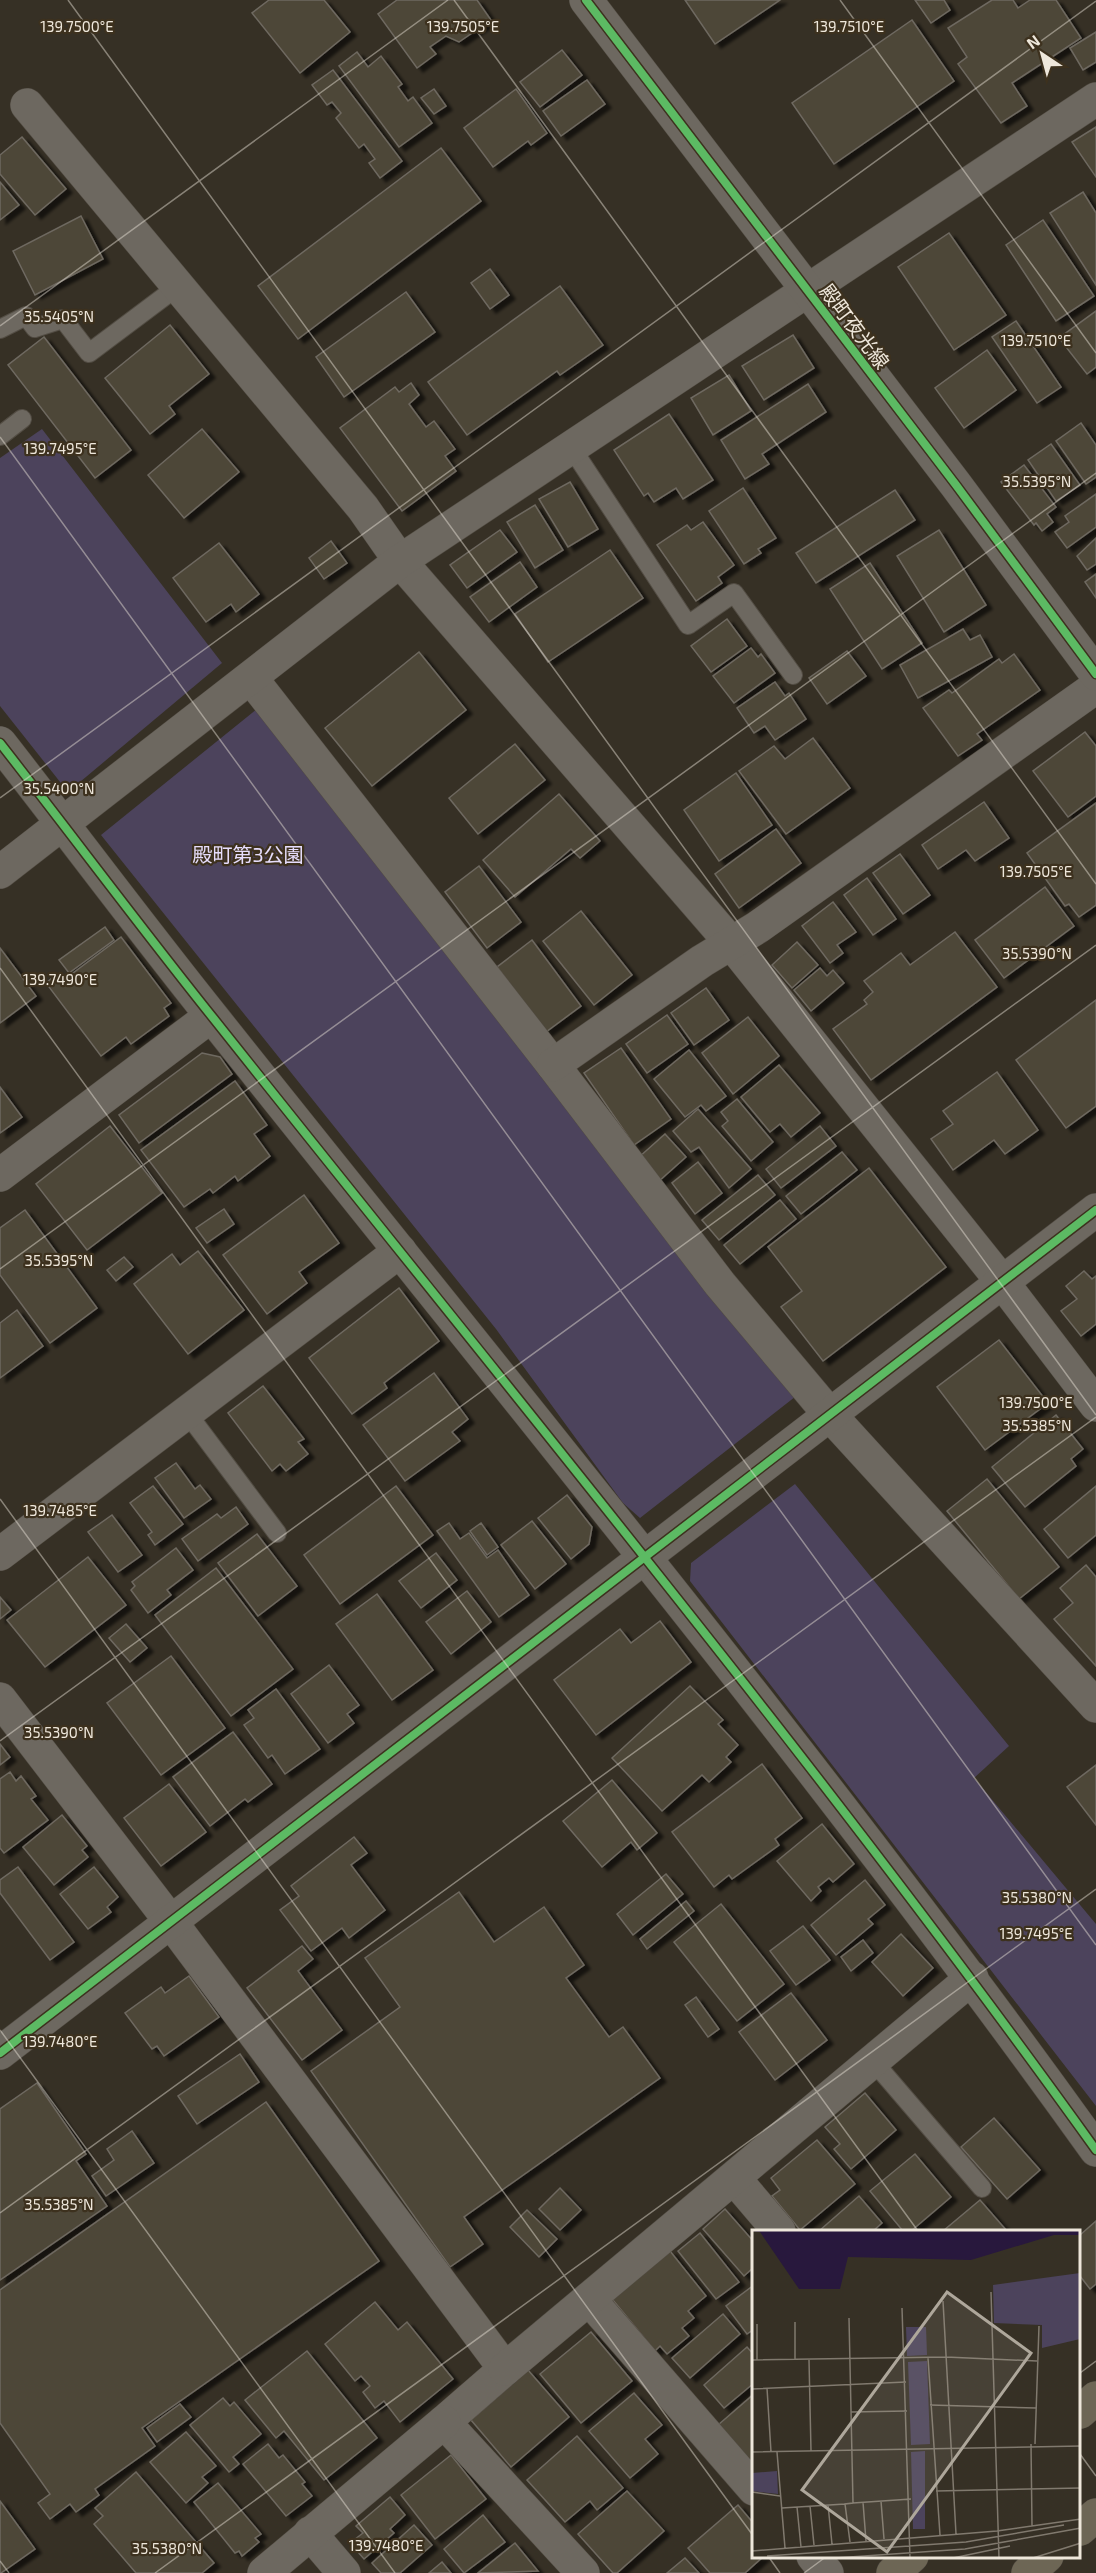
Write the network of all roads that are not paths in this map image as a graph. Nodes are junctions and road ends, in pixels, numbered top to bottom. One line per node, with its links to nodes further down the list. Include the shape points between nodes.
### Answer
1 (586, 0): 5 (street, 殿町夜光線)
2 (1096, 99): 5 (street)
3 (27, 105): 4 (street)
4 (177, 287): 6 (lane, via 88,353 63,319 35,328 26,316); 10 (street, via 363,508)
5 (807, 290): 9 (street); 11 (street, 殿町夜光線)
6 (0, 329)
7 (22, 419): 8 (lane)
8 (0, 436)
9 (571, 447): 10 (street); 12 (lane, via 688,625 734,593)
10 (400, 561): 13 (street); 18 (street)
11 (1096, 674)
12 (793, 675)
13 (250, 678): 16 (street); 20 (street)
14 (1096, 687): 18 (street)
15 (0, 743): 16 (street)
16 (62, 822): 17 (street); 19 (street)
17 (0, 872)
18 (732, 944): 20 (street); 24 (street)
19 (211, 1016): 21 (street); 23 (street)
20 (553, 1065): 27 (street, via 720,1284)
21 (0, 1175)
22 (1096, 1210): 24 (street)
23 (400, 1251): 26 (street); 30 (street)
24 (1003, 1283): 25 (street); 27 (street)
25 (1096, 1405)
26 (187, 1413): 28 (lane); 29 (street)
27 (830, 1415): 30 (street); 32 (street)
28 (277, 1533)
29 (0, 1554)
30 (645, 1556): 33 (street); 34 (street)
31 (0, 1698): 33 (street)
32 (1096, 1706)
33 (171, 1922): 35 (street); 42 (street)
34 (972, 1978): 36 (street); 37 (street)
35 (0, 2053)
36 (873, 2061): 38 (street); 39 (lane)
37 (1096, 2150)
38 (734, 2178): 40 (street); 41 (street)
39 (982, 2188)
40 (778, 2230)
41 (588, 2299): 42 (street); 46 (street)
42 (505, 2369): 45 (street)
43 (1096, 2398): 44 (highway)
44 (1081, 2411)
45 (444, 2422): 49 (street); 55 (street)
46 (752, 2487)
47 (1096, 2515): 48 (highway)
48 (1081, 2528)
49 (310, 2534): 53 (street); 54 (street)
50 (815, 2558): 56 (street)
51 (910, 2558): 57 (highway)
52 (1045, 2558): 58 (highway)
53 (264, 2573)
54 (344, 2573)
55 (583, 2573)
56 (827, 2573)
57 (893, 2573)
58 (1028, 2573)

